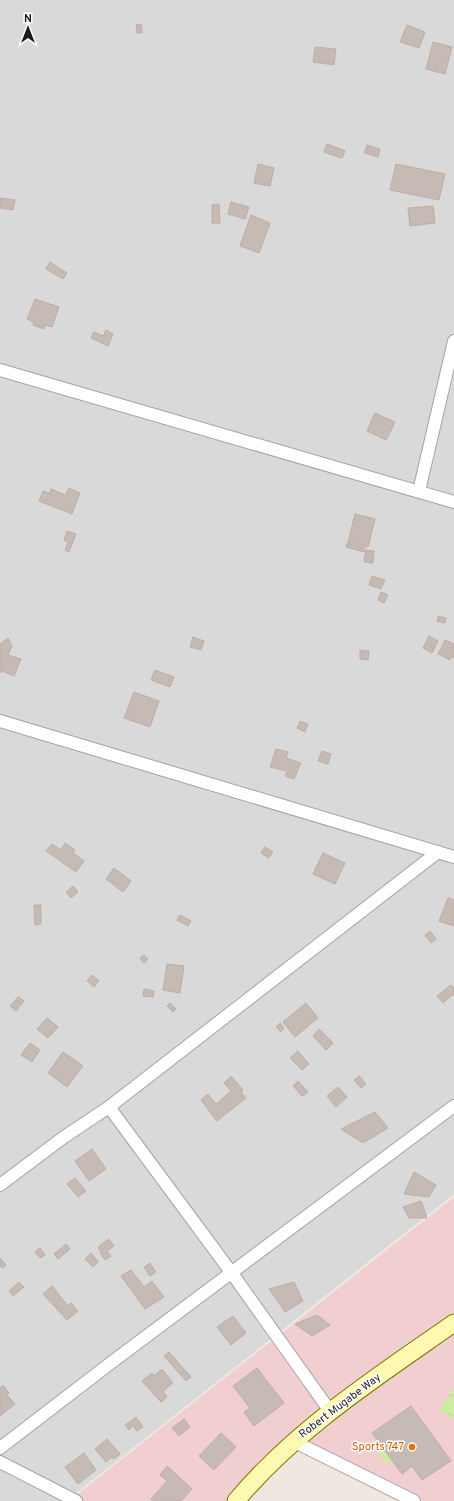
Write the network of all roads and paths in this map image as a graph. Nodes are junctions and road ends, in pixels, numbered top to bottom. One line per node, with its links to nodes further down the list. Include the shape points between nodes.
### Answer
1 (454, 341): 3 (street)
2 (0, 370): 3 (street)
3 (419, 491): 4 (street)
4 (454, 502)
5 (2, 723): 6 (street)
6 (438, 852): 7 (street); 9 (street)
7 (454, 857)
8 (454, 1106): 11 (street)
9 (109, 1107): 10 (street); 11 (street)
10 (0, 1185)
11 (231, 1272): 13 (street); 15 (street)
12 (454, 1322): 13 (main road, Robert Mugabe Way)
13 (330, 1411): 14 (main road, Robert Mugabe Way)
14 (293, 1441): 18 (main road, Robert Mugabe Way); 19 (street)
15 (0, 1448)
16 (0, 1462): 17 (street)
17 (76, 1501)
18 (236, 1501)
19 (414, 1501)

